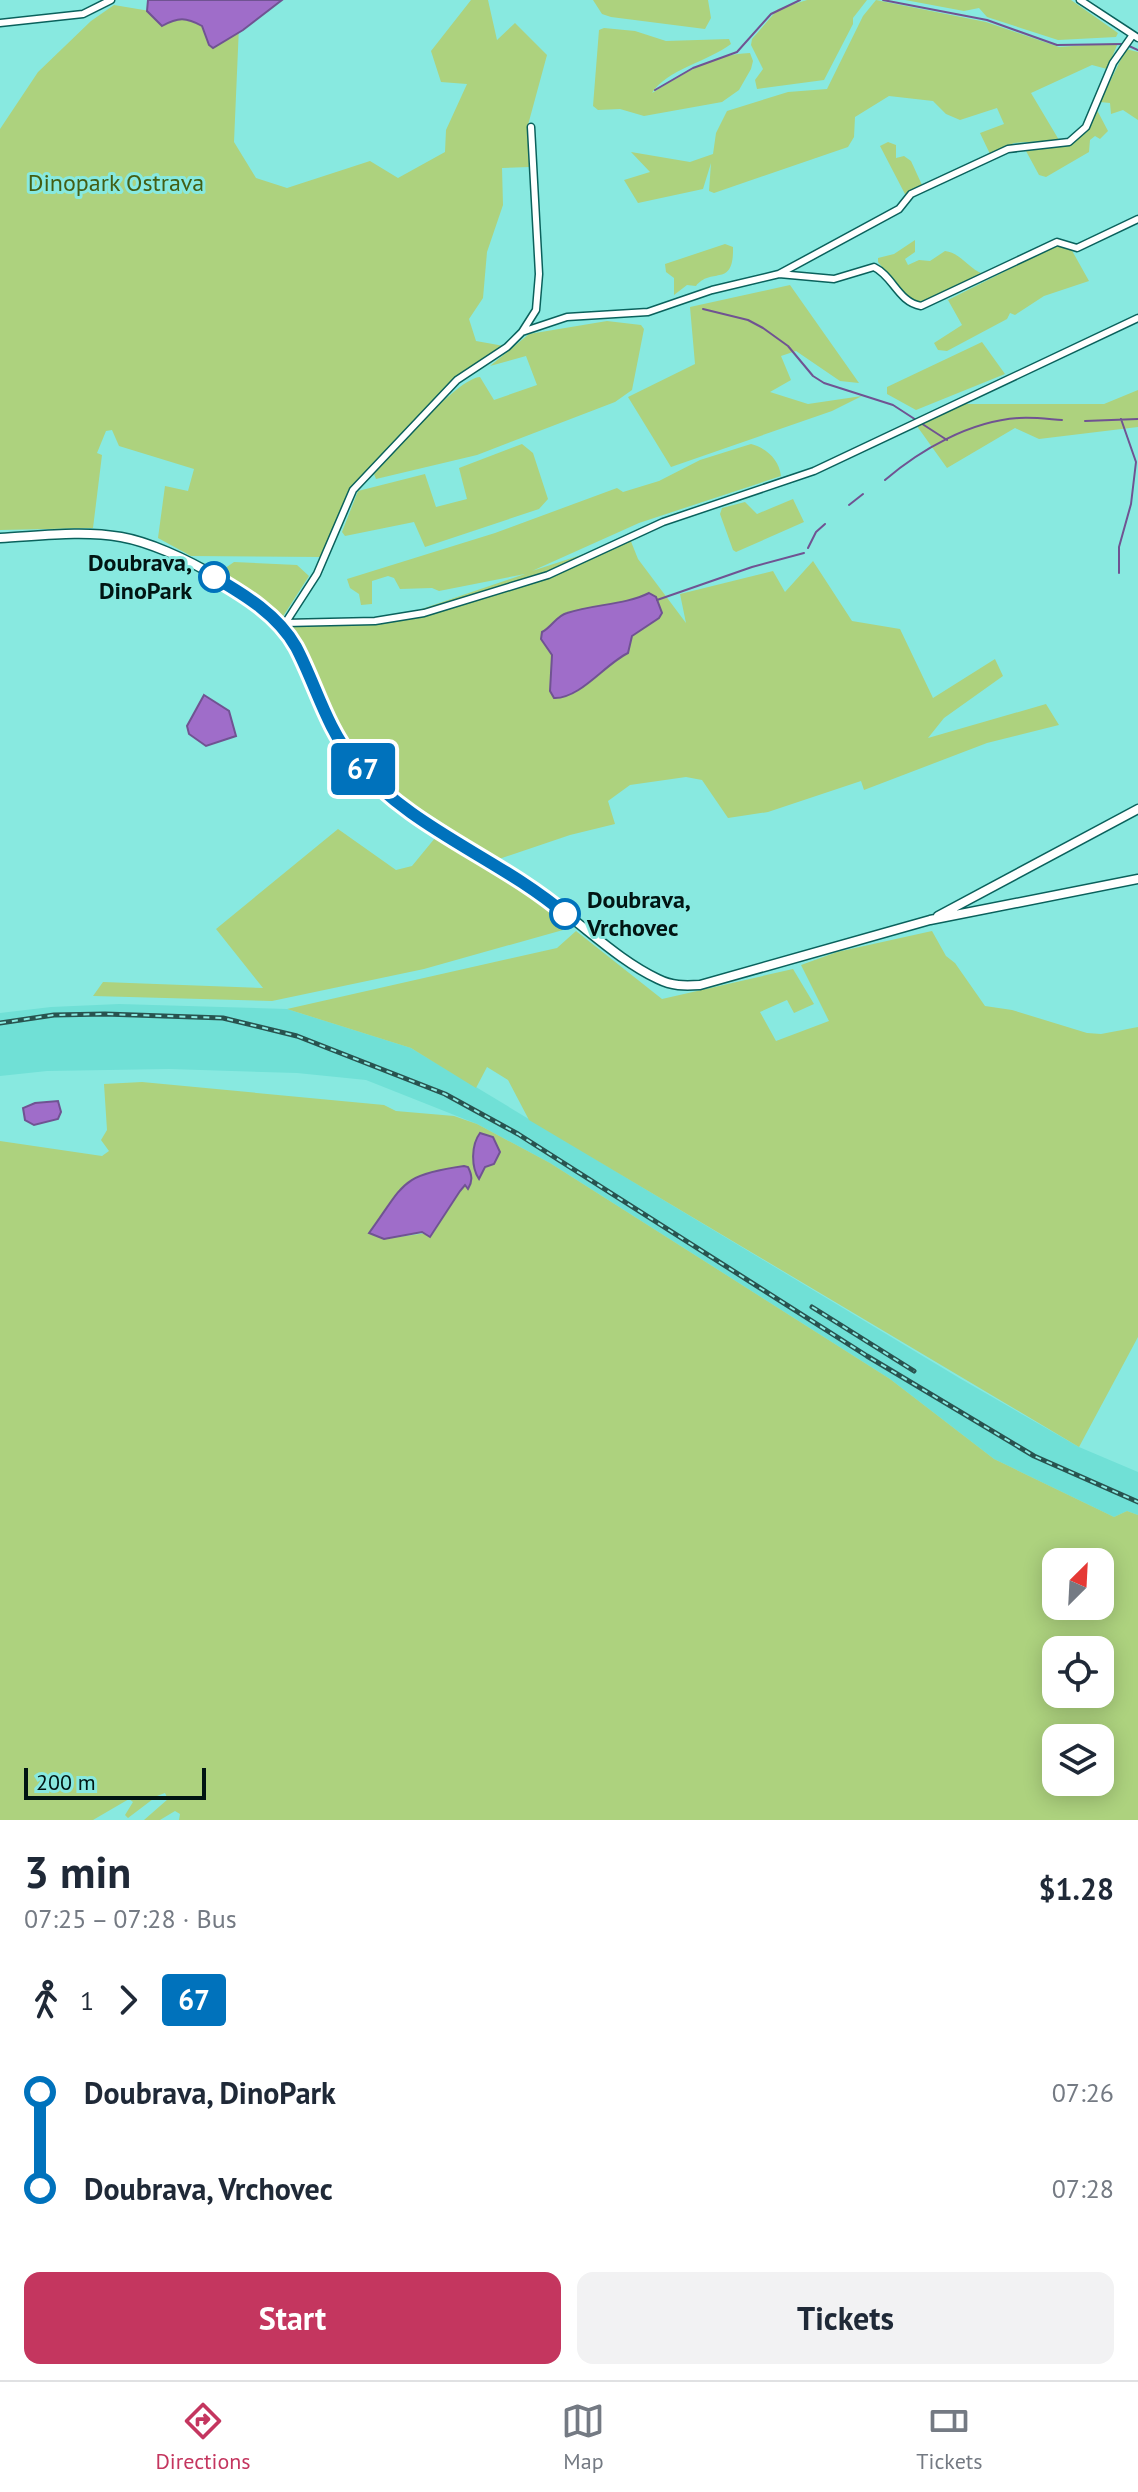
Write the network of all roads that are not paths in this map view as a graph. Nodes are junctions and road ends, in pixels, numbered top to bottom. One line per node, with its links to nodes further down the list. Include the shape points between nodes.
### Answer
1 (111, 0): 3 (street, via 83,14)
2 (1080, 0): 4 (street)
3 (0, 23)
4 (1135, 37): 7 (street, via 1113,63 1086,127 1069,142 1008,149 911,194 899,209)
5 (531, 127): 9 (street, via 539,274 536,310)
6 (1138, 219): 7 (street, via 1077,248 1057,242 921,306 906,301 874,267 834,279)
7 (779, 274): 9 (street, via 648,312 567,317)
8 (1138, 318): 11 (street, via 814,471 663,522 548,575 424,613)
9 (522, 332): 11 (street, via 457,380 353,490 317,574)
10 (1, 538): 11 (street, via 98,535 152,545 248,597)
11 (284, 625): 14 (street, via 320,706 353,760 399,805 553,904 654,977 677,986 700,985)
12 (1138, 809): 14 (street)
13 (1138, 879): 14 (street)
14 (930, 920)

